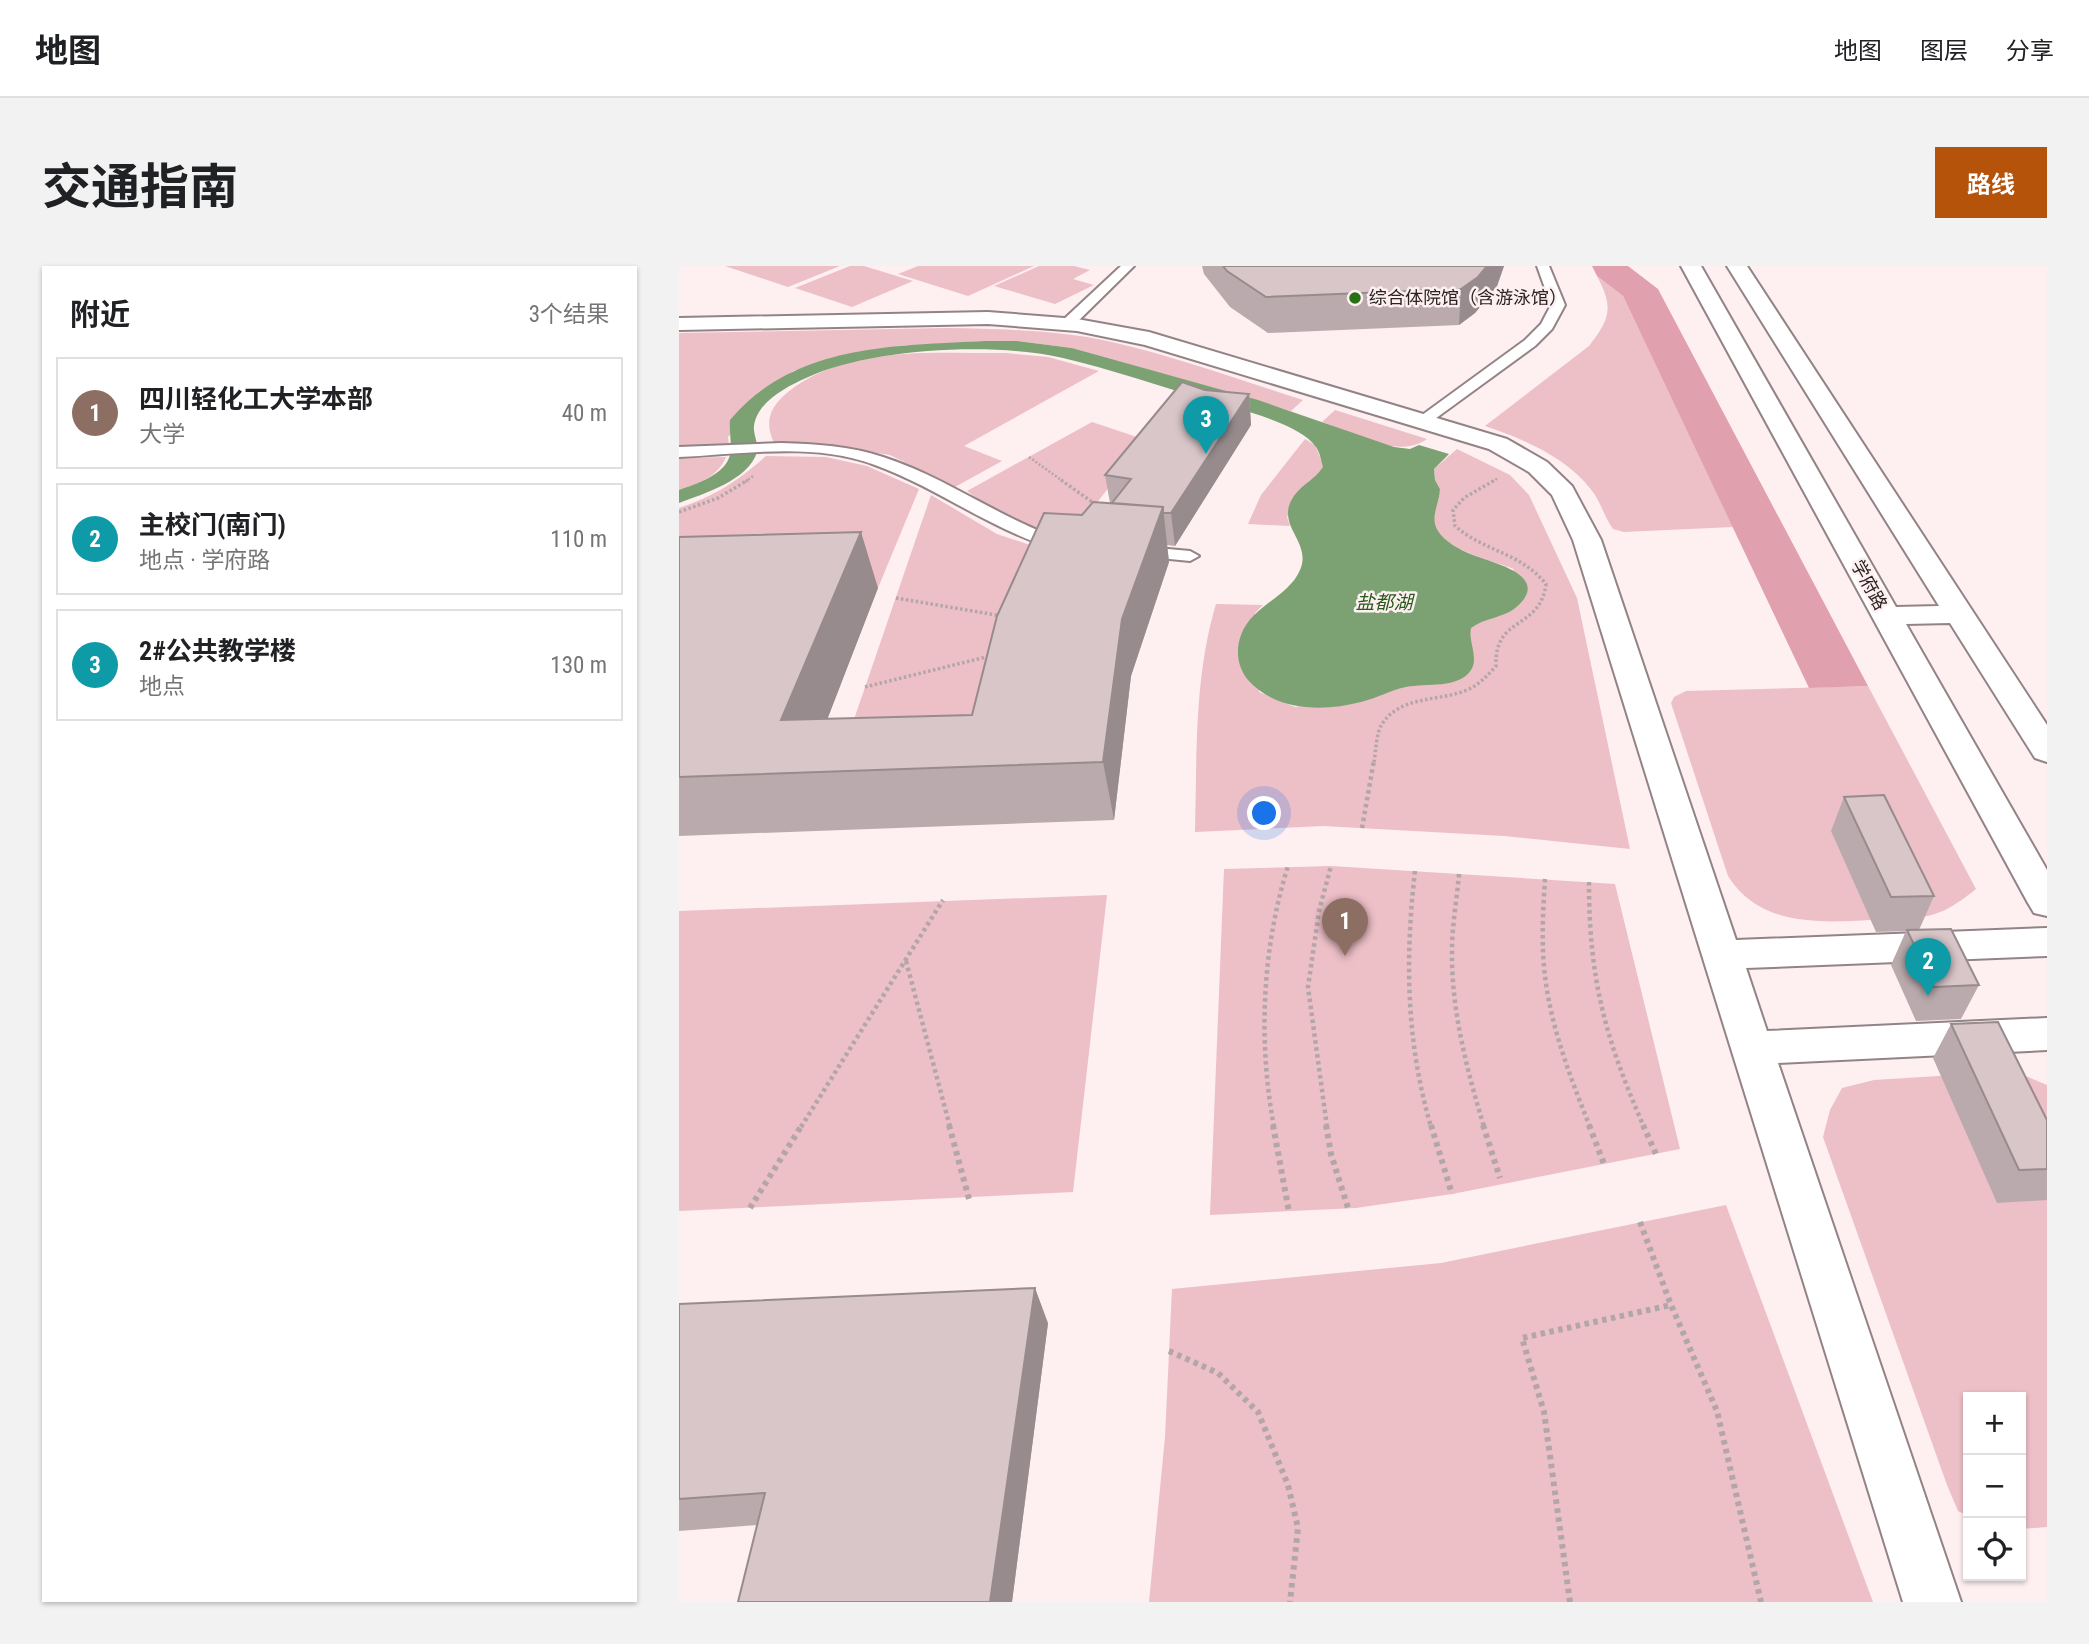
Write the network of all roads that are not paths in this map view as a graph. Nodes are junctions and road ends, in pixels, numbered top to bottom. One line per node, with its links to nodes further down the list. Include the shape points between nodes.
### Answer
1 (1543, 266): 7 (lane, via 1558,305 1547,326)
2 (1691, 266): 13 (street, 学府路)
3 (1737, 266): 12 (street)
4 (1122, 267): 6 (lane)
5 (679, 324): 6 (street, via 949,318)
6 (1067, 324): 7 (street, via 1149,340)
7 (1423, 421): 17 (street, via 1498,444 1538,467 1563,492 1587,540)
8 (679, 452): 9 (lane, via 840,451 879,460 1030,535)
9 (1084, 547)
10 (1123, 550): 11 (lane)
11 (1190, 556)
12 (1959, 614): 13 (street); 14 (street)
13 (1887, 616): 15 (street, 学府路)
14 (2047, 751)
15 (2047, 904)
16 (2047, 942): 17 (street)
17 (1721, 955): 19 (street)
18 (2047, 1034): 19 (street)
19 (1752, 1048): 20 (street)
20 (1932, 1602)

